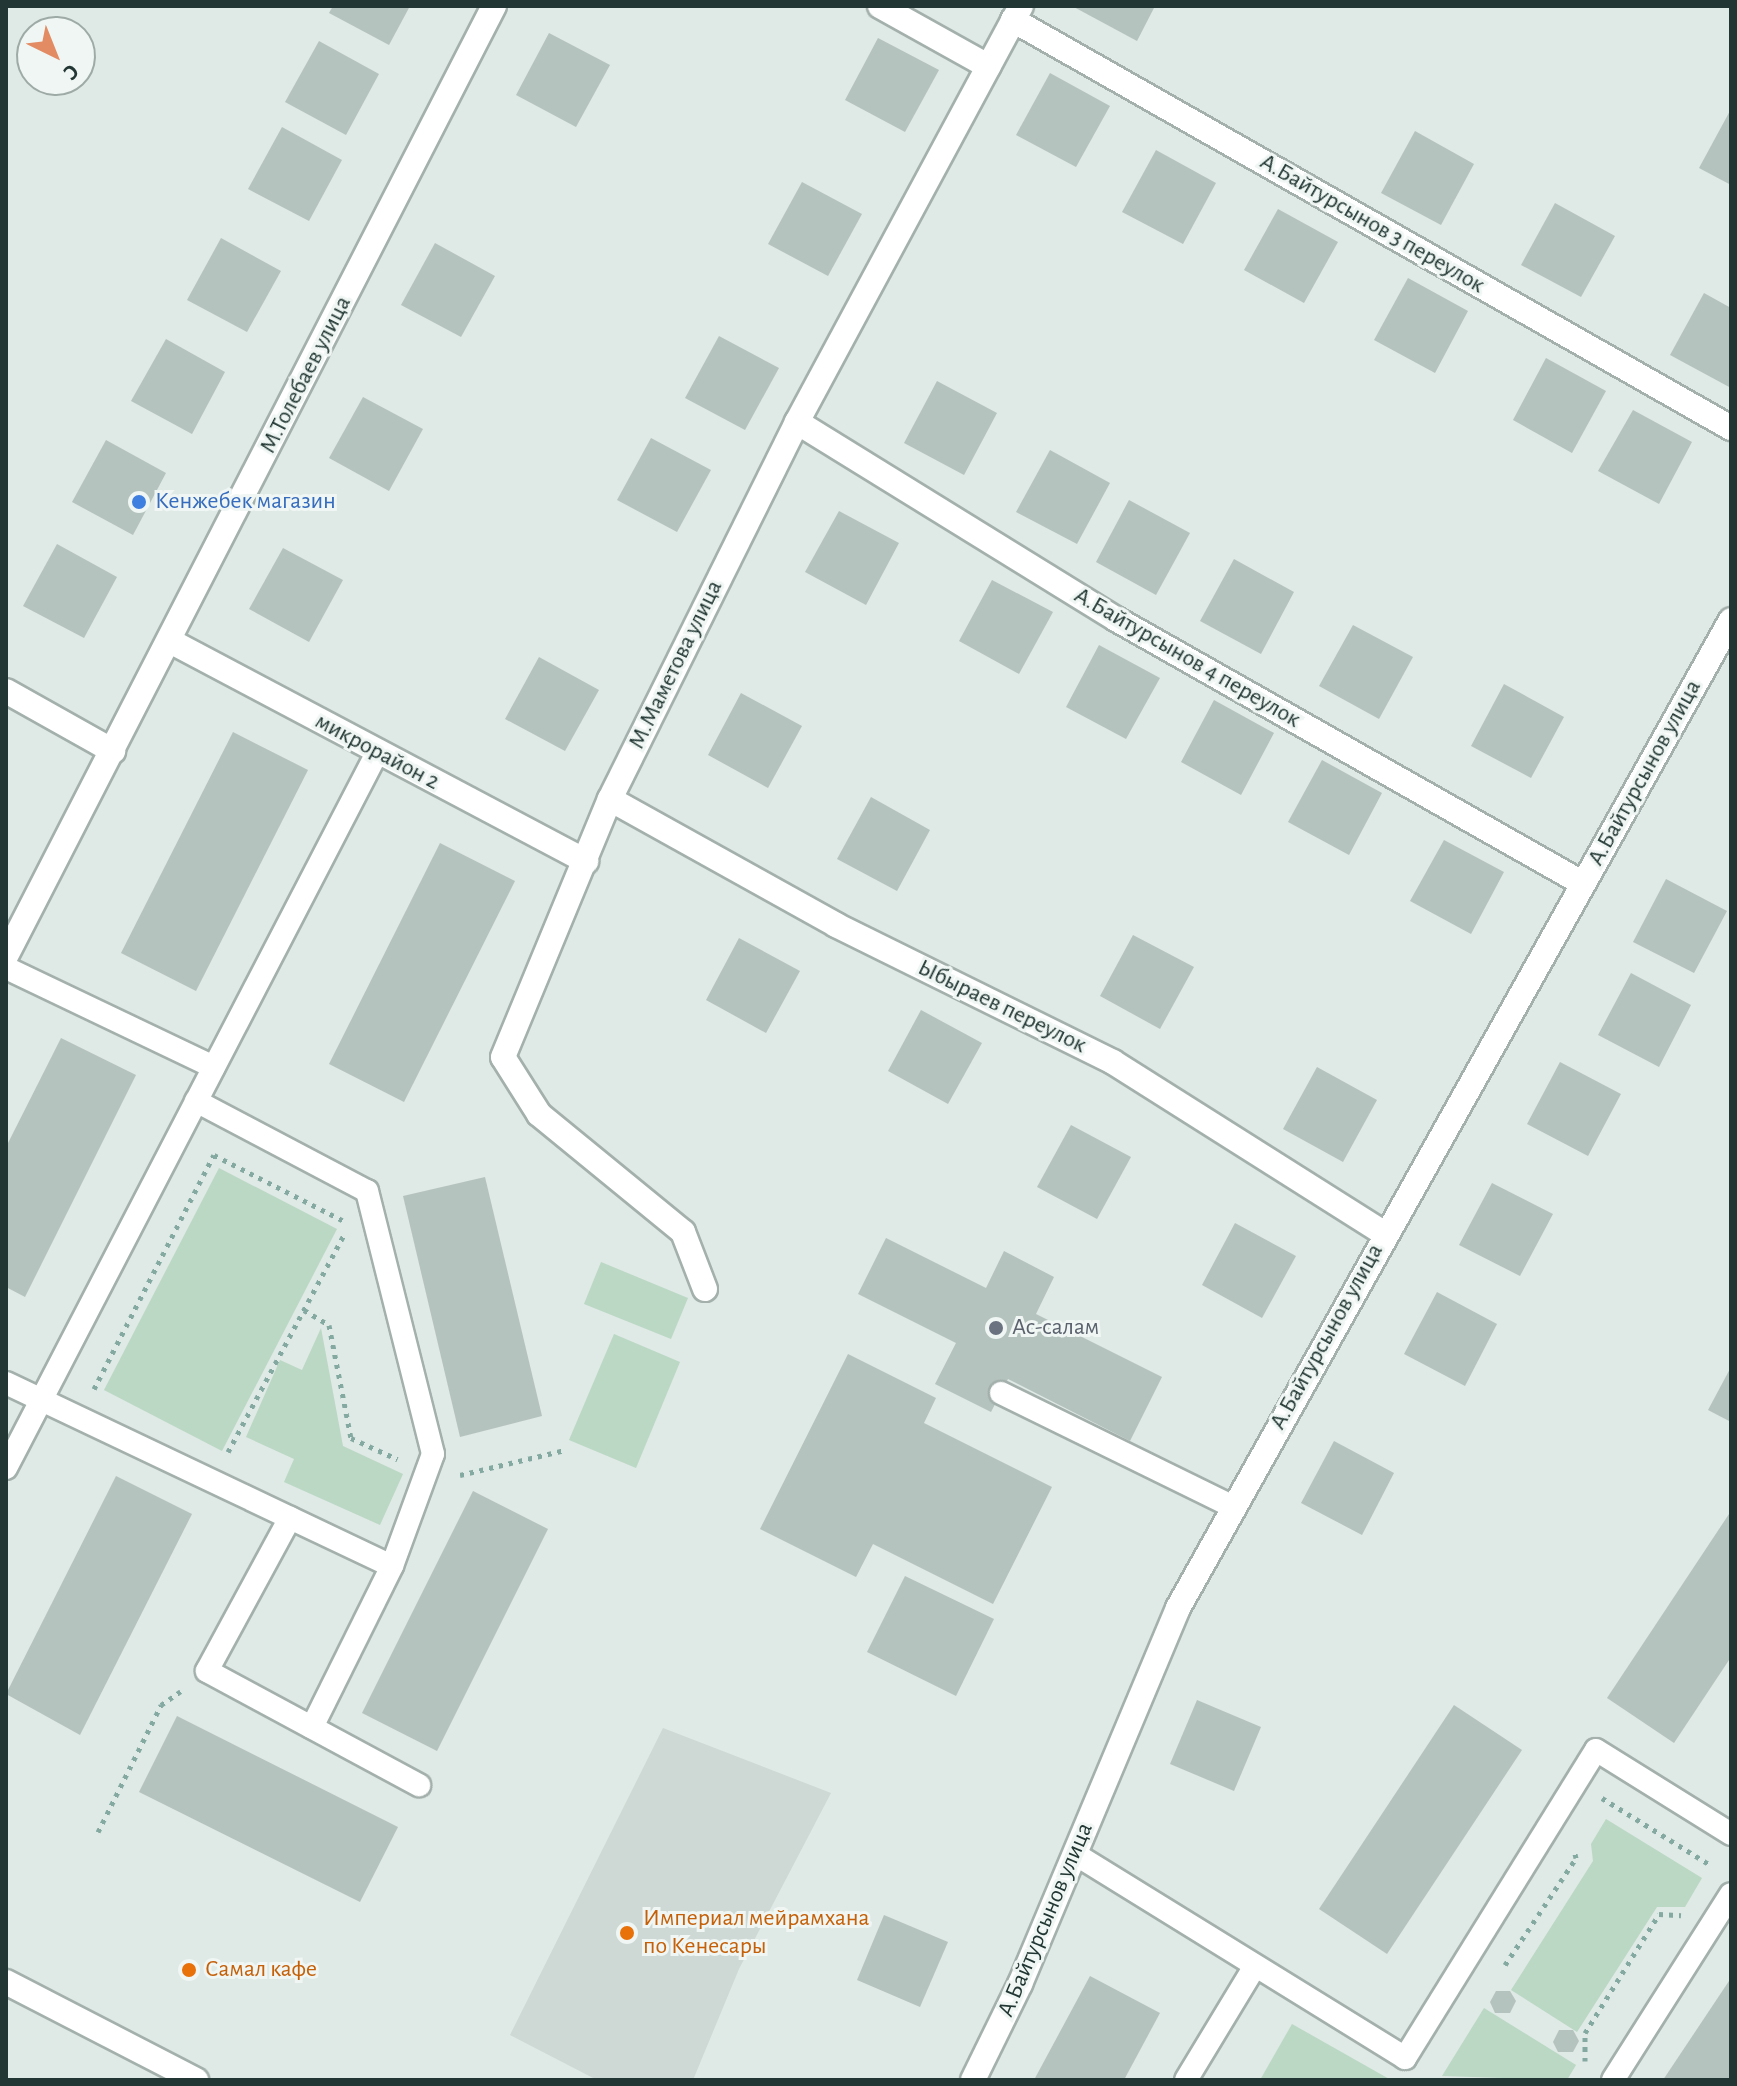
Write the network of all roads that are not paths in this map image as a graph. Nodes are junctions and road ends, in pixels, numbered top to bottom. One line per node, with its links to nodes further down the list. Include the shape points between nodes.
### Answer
1 (494, 6): 8 (street, М.Толебаев улица)
2 (880, 6): 4 (street)
3 (1017, 13): 4 (street, М.Маметова улица); 6 (street, А.Байтурсынов 3 переулок)
4 (988, 66): 5 (street, М.Маметова улица)
5 (797, 422): 12 (street, М.Маметова улица); 14 (street, А.Байтурсынов 4 переулок, via 1116,619)
6 (1731, 428)
7 (1731, 620): 14 (street, А.Байтурсынов улица)
8 (170, 641): 10 (street, М.Толебаев улица); 11 (street, микрорайон 2)
9 (6, 691): 10 (street)
10 (113, 751): 15 (street, М.Толебаев улица)
11 (377, 753): 13 (street, микрорайон 2); 17 (lane)
12 (610, 799): 13 (street, М.Маметова улица); 19 (street, Ыбыраев переулок, via 836,925 1113,1062)
13 (586, 861): 20 (street, М.Маметова улица, via 503,1057 539,1114 683,1232)
14 (1582, 883): 19 (street, А.Байтурсынов улица)
15 (6, 956)
16 (6, 968): 17 (lane)
17 (214, 1067): 18 (lane)
18 (196, 1101): 23 (lane); 27 (lane, via 367,1191 433,1454)
19 (1384, 1233): 25 (street, А.Байтурсынов улица)
20 (705, 1289)
21 (6, 1383): 23 (lane)
22 (1001, 1393): 25 (lane)
23 (41, 1400): 24 (lane); 26 (lane)
24 (6, 1468)
25 (1234, 1507): 31 (street, А.Байтурсынов улица, via 1178,1608)
26 (290, 1518): 27 (lane); 28 (lane, via 207,1671)
27 (392, 1566): 28 (lane)
28 (312, 1727): 29 (lane)
29 (419, 1785)
30 (1731, 1834): 33 (lane, via 1596,1750 1405,2058)
31 (1075, 1854): 33 (lane); 37 (street, А.Байтурсынов улица)
32 (1731, 1894): 39 (lane)
33 (1255, 1966): 38 (lane)
34 (6, 1982): 35 (street)
35 (159, 2071): 36 (street)
36 (196, 2080)
37 (973, 2080)
38 (1186, 2080)
39 (1613, 2080)

